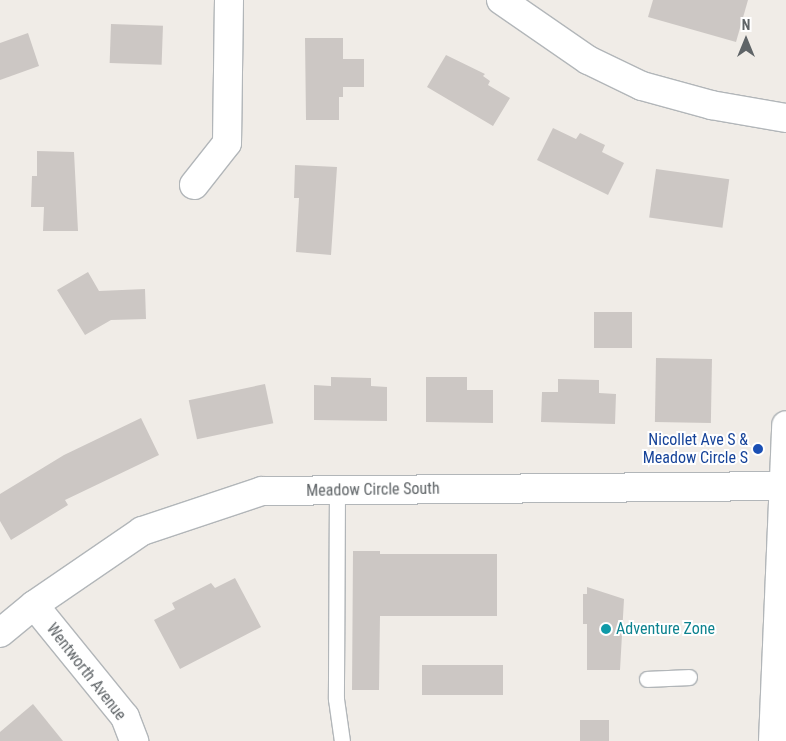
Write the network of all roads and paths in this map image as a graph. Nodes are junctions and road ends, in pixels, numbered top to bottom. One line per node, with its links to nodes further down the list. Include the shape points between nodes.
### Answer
1 (229, 0): 4 (street, via 227,143)
2 (501, 0): 3 (street, via 588,60 642,86)
3 (786, 118)
4 (194, 185)
5 (786, 425): 6 (street)
6 (784, 486): 7 (street, Meadow Circle South); 14 (street)
7 (336, 490): 8 (street, Meadow Circle South, via 262,491 142,531); 13 (lane, via 336,699)
8 (34, 605): 9 (street, Meadow Circle South); 12 (street, Wentworth Avenue, via 124,718)
9 (0, 634)
10 (689, 677): 11 (lane)
11 (647, 679)
12 (134, 741)
13 (342, 741)
14 (773, 741)

